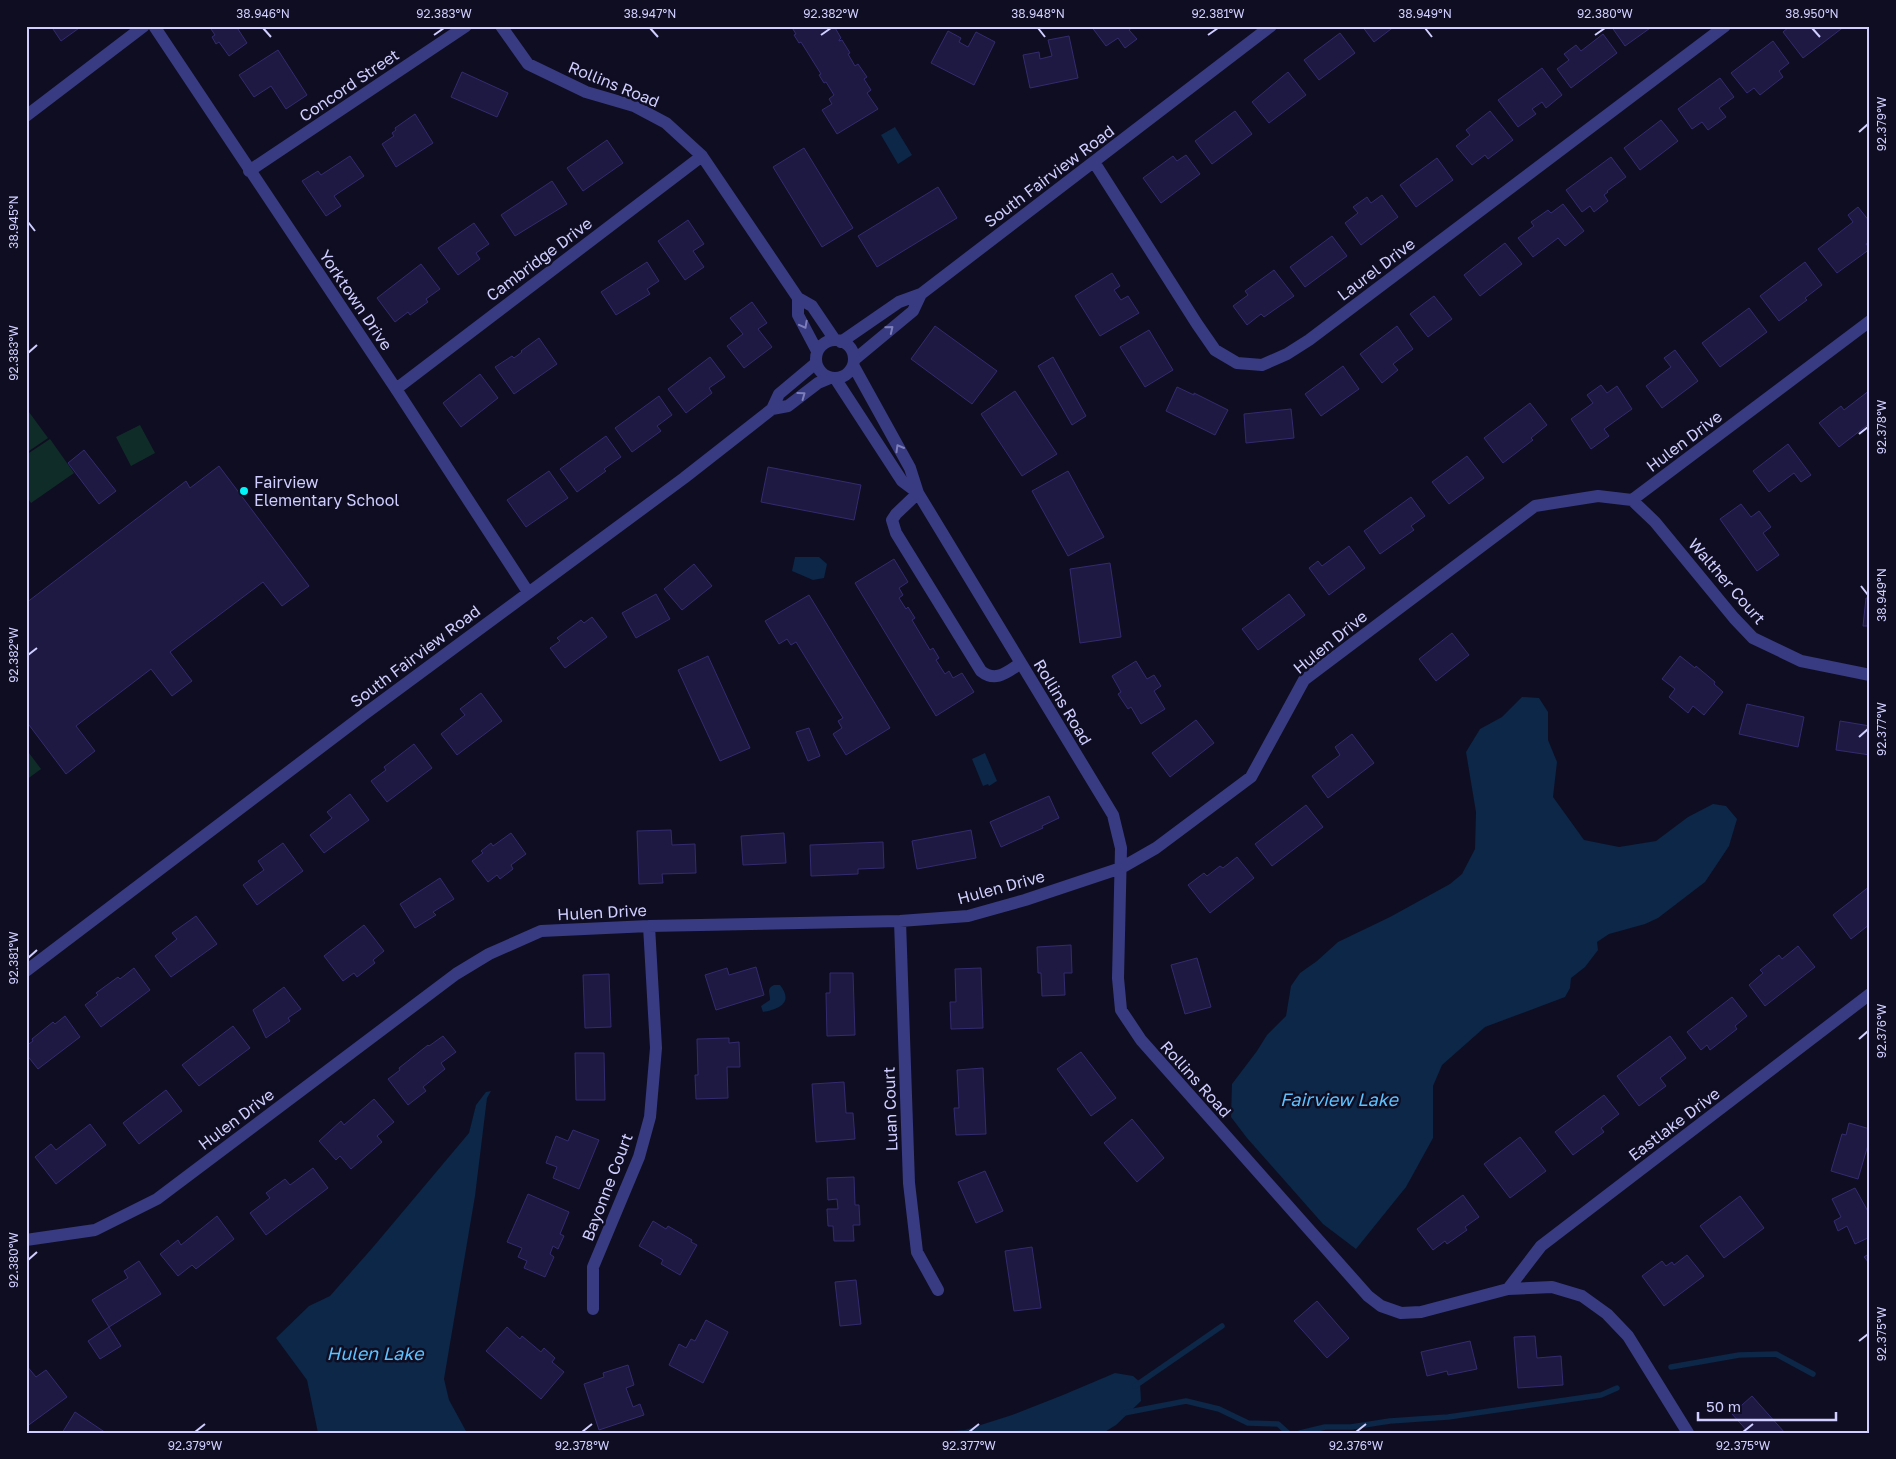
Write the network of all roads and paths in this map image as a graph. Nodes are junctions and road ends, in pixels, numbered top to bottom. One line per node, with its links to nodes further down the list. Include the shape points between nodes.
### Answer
1 (144, 26): 7 (street)
2 (154, 26): 10 (street, Yorktown Drive)
3 (466, 26): 10 (street, Concord Street)
4 (500, 26): 8 (street, Rollins Road, via 528,64 586,92 634,106 666,123)
5 (1270, 26): 9 (street, South Fairview Road)
6 (1725, 26): 9 (street, Laurel Drive, via 1309,340 1262,365 1237,363 1215,350)
7 (26, 116)
8 (702, 156): 12 (street, Rollins Road); 18 (street, Cambridge Drive)
9 (1094, 162): 11 (street, South Fairview Road)
10 (249, 170): 18 (street, Yorktown Drive)
11 (921, 294): 14 (street, South Fairview Road, via 899,302); 16 (street, one-way to 11, via 913,311)
12 (798, 298): 14 (street, Rollins Road, via 812,306); 15 (street, Rollins Road, one-way to 15, via 798,315)
13 (1870, 321): 21 (street, Hulen Drive)
14 (838, 341): 15 (street, via 825,343); 16 (street, via 850,349)
15 (817, 357): 17 (street, via 821,372); 19 (street, South Fairview Road, via 779,394)
16 (854, 362): 17 (street, via 846,375); 20 (street, Rollins Road, one-way to 16, via 910,468)
17 (833, 378): 19 (street, one-way to 17, via 788,406 818,383); 20 (street, Rollins Road, via 902,481)
18 (396, 389): 22 (street, Yorktown Drive)
19 (772, 409): 22 (street, South Fairview Road)
20 (918, 493): 23 (street, Rollins Road); 23 (street, via 892,520 896,533 981,672 997,677)
21 (1632, 500): 24 (street, Walther Court, via 1655,522 1753,638 1800,661); 25 (street, Hulen Drive, via 1598,496 1535,506 1304,680 1251,777 1156,848)
22 (528, 592): 28 (street, South Fairview Road)
23 (1021, 663): 25 (street, Rollins Road, via 1113,815 1121,848)
24 (1870, 675)
25 (1121, 868): 26 (street, Hulen Drive, via 968,916); 31 (street, Rollins Road, via 1118,978 1121,1010 1141,1040 1368,1296 1381,1306 1401,1313 1420,1312)
26 (900, 921): 27 (street, Hulen Drive); 32 (street, Luan Court, via 909,1183 917,1252)
27 (649, 926): 30 (street, Hulen Drive, via 541,932 489,954 456,974 157,1199 95,1230); 33 (street, Bayonne Court, via 656,1048 650,1117 640,1157 593,1268)
28 (26, 971)
29 (1870, 994): 31 (street, Eastlake Drive, via 1541,1246)
30 (26, 1240)
31 (1508, 1289): 34 (street, Rollins Road, via 1552,1287 1582,1296 1607,1314 1628,1336)
32 (938, 1290)
33 (593, 1309)
34 (1688, 1433)

